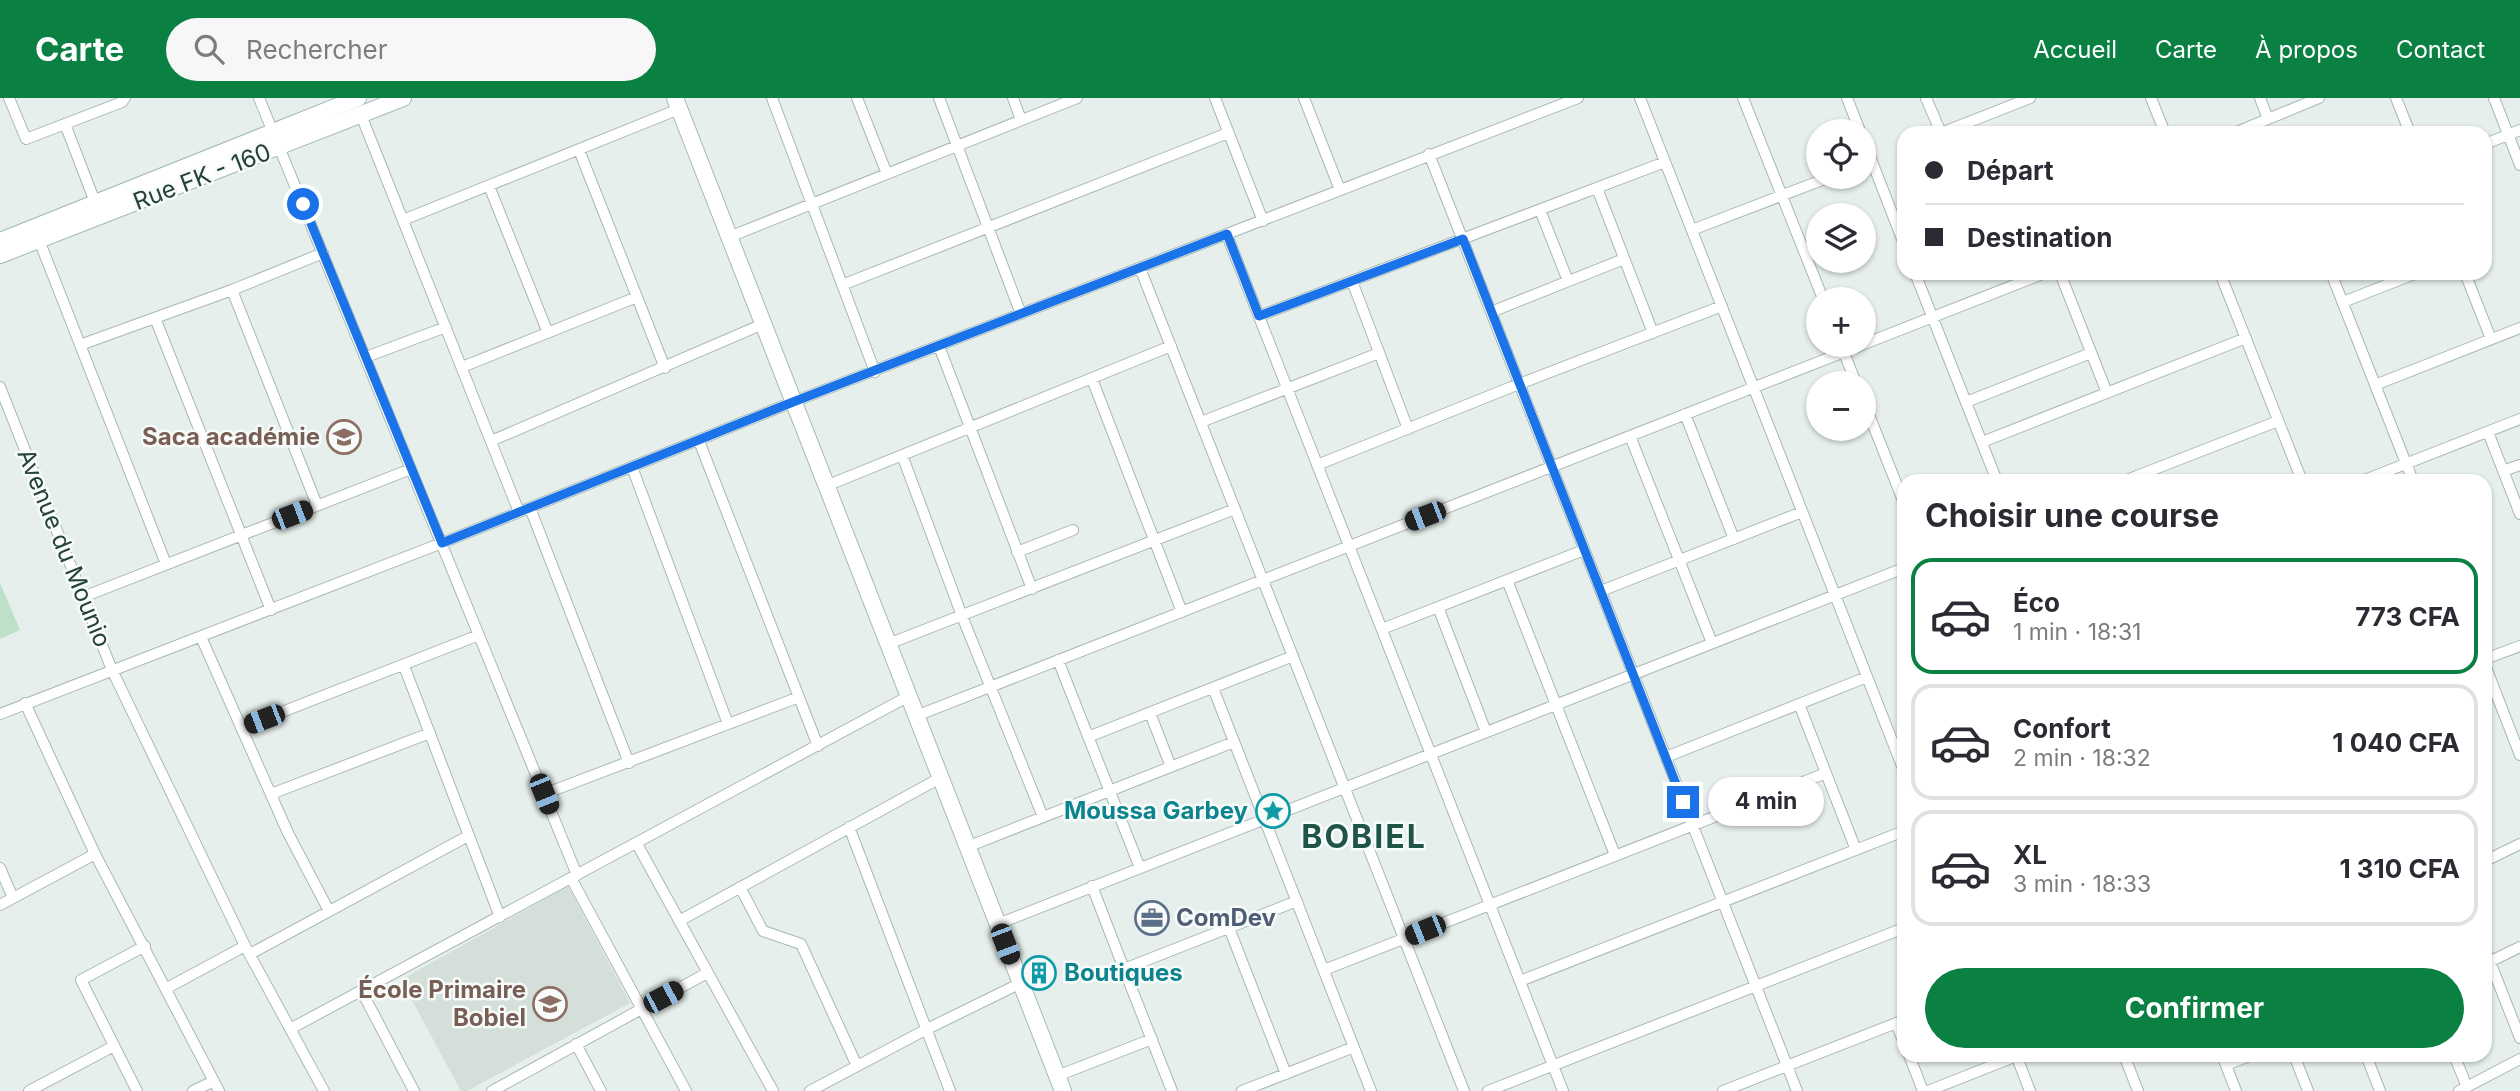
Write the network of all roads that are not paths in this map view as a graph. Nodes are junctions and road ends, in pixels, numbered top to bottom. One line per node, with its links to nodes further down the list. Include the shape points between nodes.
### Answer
1 (9, 98): 28 (street, via 26,139)
2 (125, 98): 28 (street)
3 (259, 98): 35 (street)
4 (403, 98): 24 (street, Rue FK - 160)
5 (772, 98): 53 (street)
6 (857, 98): 45 (street)
7 (939, 98): 40 (street)
8 (1013, 98): 27 (street)
9 (1077, 98): 27 (street)
10 (1215, 98): 36 (street)
11 (1304, 98): 50 (street)
12 (1578, 98): 42 (street)
13 (1640, 98): 43 (street)
14 (1743, 98): 51 (street)
15 (1847, 98): 25 (street)
16 (1926, 98): 29 (street)
17 (2030, 98): 30 (street)
18 (2151, 98): 31 (street)
19 (2260, 98): 26 (street)
20 (2319, 98): 26 (street)
21 (2396, 98): 33 (street)
22 (2494, 98): 37 (street)
23 (677, 104): 41 (street); 61 (street)
24 (360, 106): 35 (street, Rue FK - 160); 39 (street, Rue FK - 160); 55 (street)
25 (1855, 119)
26 (2268, 119): 32 (street)
27 (1021, 120): 40 (street)
28 (65, 124): 52 (street)
29 (1938, 126)
30 (1959, 126)
31 (2161, 126)
32 (2251, 126)
33 (2407, 126)
34 (2520, 130): 37 (street)
35 (273, 131): 39 (street); 52 (street, Rue FK - 160)
36 (1228, 133): 56 (street); 58 (street)
37 (2508, 135): 38 (street); 44 (street)
38 (2492, 141)
39 (279, 146): 64 (street, Rue FK - 160); 65 (street)
40 (957, 146): 45 (street); 58 (street)
41 (579, 150): 47 (street); 81 (street)
42 (1429, 154): 50 (street); 62 (street)
43 (1665, 162): 49 (street); 59 (street)
44 (2520, 165)
45 (887, 174): 53 (street)
46 (1876, 182): 57 (street)
47 (489, 186): 55 (street); 92 (street)
48 (1806, 187): 51 (street)
49 (1597, 188): 54 (street); 67 (street)
50 (1340, 190): 56 (street)
51 (1782, 197): 59 (street); 79 (street)
52 (95, 202): 63 (street, Rue FK - 160)
53 (812, 204): 61 (street); 78 (street)
54 (1540, 210): 62 (street); 77 (street)
55 (403, 220): 90 (street)
56 (1263, 221): 60 (street)
57 (1897, 227)
58 (988, 228): 78 (street); 85 (street)
59 (1692, 230): 83 (street)
60 (1227, 234): 68 (street); 86 (street)
61 (729, 237): 89 (street)
62 (1463, 239): 76 (street); 84 (street)
63 (0, 240)
64 (38, 240): 66 (street, Rue FK - 160); 97 (street)
65 (323, 253): 80 (street); 102 (street)
66 (0, 255)
67 (1625, 258): 77 (street); 93 (street)
68 (1140, 268): 85 (street); 99 (street)
69 (1918, 280): 87 (street)
70 (2027, 280): 87 (street)
71 (2063, 280): 101 (street)
72 (2223, 280): 94 (street)
73 (2334, 280): 82 (street)
74 (2399, 280): 82 (street)
75 (2468, 280): 96 (street)
76 (1352, 281): 86 (street); 100 (street)
77 (1568, 281): 84 (street)
78 (842, 285): 106 (street)
79 (1818, 287)
80 (233, 289): 88 (street); 143 (street)
81 (637, 297): 92 (street); 105 (street)
82 (2343, 302): 109 (street)
83 (1722, 306): 93 (street); 111 (street)
84 (1491, 312): 108 (street)
85 (1021, 314): 98 (street)
86 (1259, 316): 112 (street)
87 (1933, 317): 95 (street); 115 (street)
88 (155, 318): 97 (street); 149 (street)
89 (763, 324): 105 (street); 114 (street)
90 (446, 327): 102 (street); 104 (street)
91 (2520, 328): 96 (street)
92 (548, 333): 104 (street)
93 (1653, 333): 108 (street)
94 (2246, 338): 113 (street); 118 (street)
95 (1876, 339)
96 (2491, 339): 109 (street)
97 (80, 345): 157 (street)
98 (939, 346): 106 (street); 120 (street)
99 (1171, 346): 107 (street); 119 (street)
100 (1379, 353): 112 (street); 121 (street)
101 (2091, 353): 113 (street); 115 (street)
102 (366, 357): 134 (street)
103 (1822, 357): 111 (street)
104 (461, 367): 125 (street)
105 (665, 368): 125 (street)
106 (875, 372): 114 (street)
107 (1091, 379): 120 (street); 151 (street)
108 (1519, 384): 121 (street); 133 (street)
109 (2375, 385): 129 (street)
110 (0, 387): 164 (street, Avenue du Mounio)
111 (1754, 387): 116 (street); 146 (street)
112 (1287, 388): 119 (street); 130 (street)
113 (2107, 393): 127 (street)
114 (793, 402): 126 (street); 142 (street)
115 (1966, 402): 127 (street)
116 (1685, 414): 124 (street); 150 (street)
117 (2520, 419): 123 (street)
118 (2278, 421): 137 (street); 138 (street)
119 (1201, 422): 144 (street)
120 (971, 427): 128 (street); 155 (street)
121 (1408, 429): 130 (street)
122 (1876, 432): 141 (street)
123 (2488, 432): 129 (street); 135 (street)
124 (1630, 436): 133 (street); 156 (street)
125 (491, 441): 145 (street)
126 (699, 441): 132 (street); 186 (street)
127 (1982, 442): 136 (street)
128 (902, 455): 142 (street); 168 (street)
129 (2406, 464): 139 (street); 140 (street)
130 (1317, 465): 153 (street)
131 (2520, 465): 135 (street)
132 (632, 467): 145 (street); 193 (street)
133 (1552, 467): 153 (street); 154 (street)
134 (411, 469): 143 (street); 152 (street)
135 (2503, 471): 147 (street)
136 (1994, 474)
137 (2142, 474)
138 (2299, 474)
139 (2380, 474)
140 (2410, 474)
141 (1897, 485)
142 (826, 486): 173 (street)
143 (317, 505): 149 (street)
144 (1235, 509): 151 (street); 159 (street)
145 (524, 510): 152 (street); 205 (street)
146 (1802, 512): 150 (street); 163 (street)
147 (2520, 514)
148 (1073, 530): 155 (street)
149 (240, 535): 157 (street); 166 (street)
150 (1734, 538): 156 (street)
151 (1154, 542): 161 (street); 167 (street)
152 (442, 543): 166 (street); 170 (street)
153 (1349, 546): 159 (street); 169 (street)
154 (1584, 550): 160 (street); 162 (street)
155 (1017, 552): 161 (street)
156 (1679, 560): 162 (street); 172 (street)
157 (166, 564): 164 (street)
158 (1897, 571): 163 (street)
159 (1263, 580): 167 (street); 175 (street)
160 (1507, 580): 165 (street); 188 (street)
161 (1032, 589): 168 (street)
162 (1601, 591): 180 (street)
163 (1835, 595): 172 (street); 181 (street)
164 (83, 597): 179 (street, Avenue du Mounio)
165 (1438, 607): 169 (street); 195 (street)
166 (271, 610): 171 (street)
167 (1182, 612): 177 (street)
168 (962, 616): 173 (street); 183 (street)
169 (1382, 629): 202 (street)
170 (479, 635): 178 (street); 212 (street)
171 (201, 637): 179 (street); 194 (street)
172 (1712, 643): 180 (street)
173 (888, 644): 185 (street)
174 (2520, 646): 176 (street)
175 (1293, 656): 184 (street); 209 (street)
176 (2492, 656)
177 (1058, 660): 183 (street); 197 (street)
178 (404, 666): 194 (street); 196 (street)
179 (112, 670): 187 (street); 245 (street, Avenue du Mounio)
180 (1633, 674): 188 (street); 204 (street)
181 (1867, 677): 189 (street); 199 (street)
182 (2492, 682): 198 (street)
183 (991, 687): 192 (street); 213 (street)
184 (1213, 688): 190 (street); 200 (street)
185 (909, 696): 192 (street); 201 (street)
186 (799, 697): 193 (street); 201 (street)
187 (25, 703): 191 (street); 223 (street)
188 (1556, 704): 195 (street); 224 (street)
189 (1799, 704): 204 (street); 207 (street)
190 (1150, 713): 197 (street); 206 (street)
191 (0, 714)
192 (916, 716): 208 (street)
193 (728, 724): 205 (street)
194 (241, 728): 211 (street)
195 (1486, 732): 202 (street)
196 (430, 733): 211 (street); 218 (street)
197 (1088, 737): 210 (street)
198 (2517, 737): 203 (street)
199 (1897, 741)
200 (1234, 742): 206 (street); 214 (street)
201 (818, 746): 219 (street)
202 (1431, 754): 209 (street); 234 (street)
203 (2520, 755)
204 (1666, 757): 215 (street)
205 (629, 762): 212 (street)
206 (1171, 767): 210 (street)
207 (1826, 773): 215 (street); 222 (street)
208 (940, 778): 216 (street); 221 (street)
209 (1344, 788): 214 (street); 242 (street)
210 (1110, 791): 213 (street); 227 (street)
211 (271, 794): 236 (street)
212 (544, 794): 228 (street)
213 (1043, 817): 221 (street)
214 (1265, 819): 227 (street); 232 (street)
215 (1692, 825): 224 (street); 233 (street)
216 (849, 827): 230 (street); 259 (street)
217 (1897, 834): 222 (street)
218 (468, 836): 236 (street); 237 (street)
219 (637, 844): 228 (street); 238 (street)
220 (2520, 844): 225 (street)
221 (968, 847): 239 (street)
222 (1856, 849): 233 (street)
223 (95, 855): 231 (street); 243 (street)
224 (1615, 855): 234 (street)
225 (2492, 858)
226 (0, 868): 231 (street)
227 (1140, 868): 229 (street)
228 (574, 876): 237 (street); 256 (street)
229 (1092, 886): 239 (street); 247 (street)
230 (740, 887): 238 (street); 275 (street, via 763,931 801,944)
231 (13, 898): 235 (street)
232 (1297, 901): 240 (street); 248 (street)
233 (1723, 902): 251 (street); 253 (street)
234 (1490, 904): 242 (street); 251 (street)
235 (0, 905)
236 (329, 911): 245 (street)
237 (500, 917): 255 (street)
238 (679, 921): 250 (street)
239 (998, 924): 252 (street)
240 (1229, 928): 247 (street); 277 (street)
241 (1897, 931): 253 (street)
242 (1404, 938): 248 (street); 295 (street)
243 (145, 946): 254 (street); 263 (street, via 81,980)
244 (2520, 947): 246 (street)
245 (247, 950): 254 (street); 258 (street, Avenue du Mounio)
246 (2492, 961)
247 (1124, 969): 261 (street)
248 (1324, 970): 264 (street)
249 (2492, 972): 260 (street)
250 (707, 973): 256 (street); 289 (street)
251 (1520, 981): 274 (street)
252 (1021, 983): 259 (street); 278 (street)
253 (1756, 986): 274 (street); 276 (street)
254 (167, 988): 279 (street)
255 (361, 990): 258 (street); 285 (street)
256 (640, 1009): 262 (street); 288 (street)
257 (1897, 1022): 276 (street)
258 (290, 1029): 284 (street, Avenue du Mounio)
259 (927, 1029): 275 (street); 291 (street)
260 (2520, 1038)
261 (1152, 1039): 278 (street); 292 (street)
262 (576, 1044): 286 (street); 287 (street)
263 (114, 1046): 281 (street); 282 (street)
264 (1354, 1047): 277 (street); 294 (street)
265 (2520, 1059): 280 (street)
266 (1912, 1062): 300 (street)
267 (2002, 1062): 301 (street)
268 (2019, 1062): 302 (street)
269 (2127, 1062): 303 (street)
270 (2225, 1062): 304 (street)
271 (2297, 1062): 305 (street)
272 (2369, 1062): 306 (street)
273 (2456, 1062): 280 (street)
274 (1553, 1065): 296 (street); 297 (street)
275 (856, 1066): 290 (street)
276 (1787, 1066): 298 (street); 299 (street)
277 (1286, 1074): 293 (street)
278 (1060, 1083)
279 (216, 1086): 283 (street)
280 (2463, 1089)
281 (29, 1091)
282 (137, 1091)
283 (194, 1091)
284 (324, 1091)
285 (414, 1091)
286 (492, 1091)
287 (601, 1091)
288 (686, 1091)
289 (773, 1091)
290 (810, 1091)
291 (950, 1091)
292 (1172, 1091)
293 (1242, 1091)
294 (1371, 1091)
295 (1464, 1091)
296 (1488, 1091)
297 (1563, 1091)
298 (1723, 1091)
299 (1797, 1091)
300 (1923, 1091)
301 (1928, 1091)
302 (2030, 1091)
303 (2138, 1091)
304 (2236, 1091)
305 (2308, 1091)
306 (2380, 1091)

